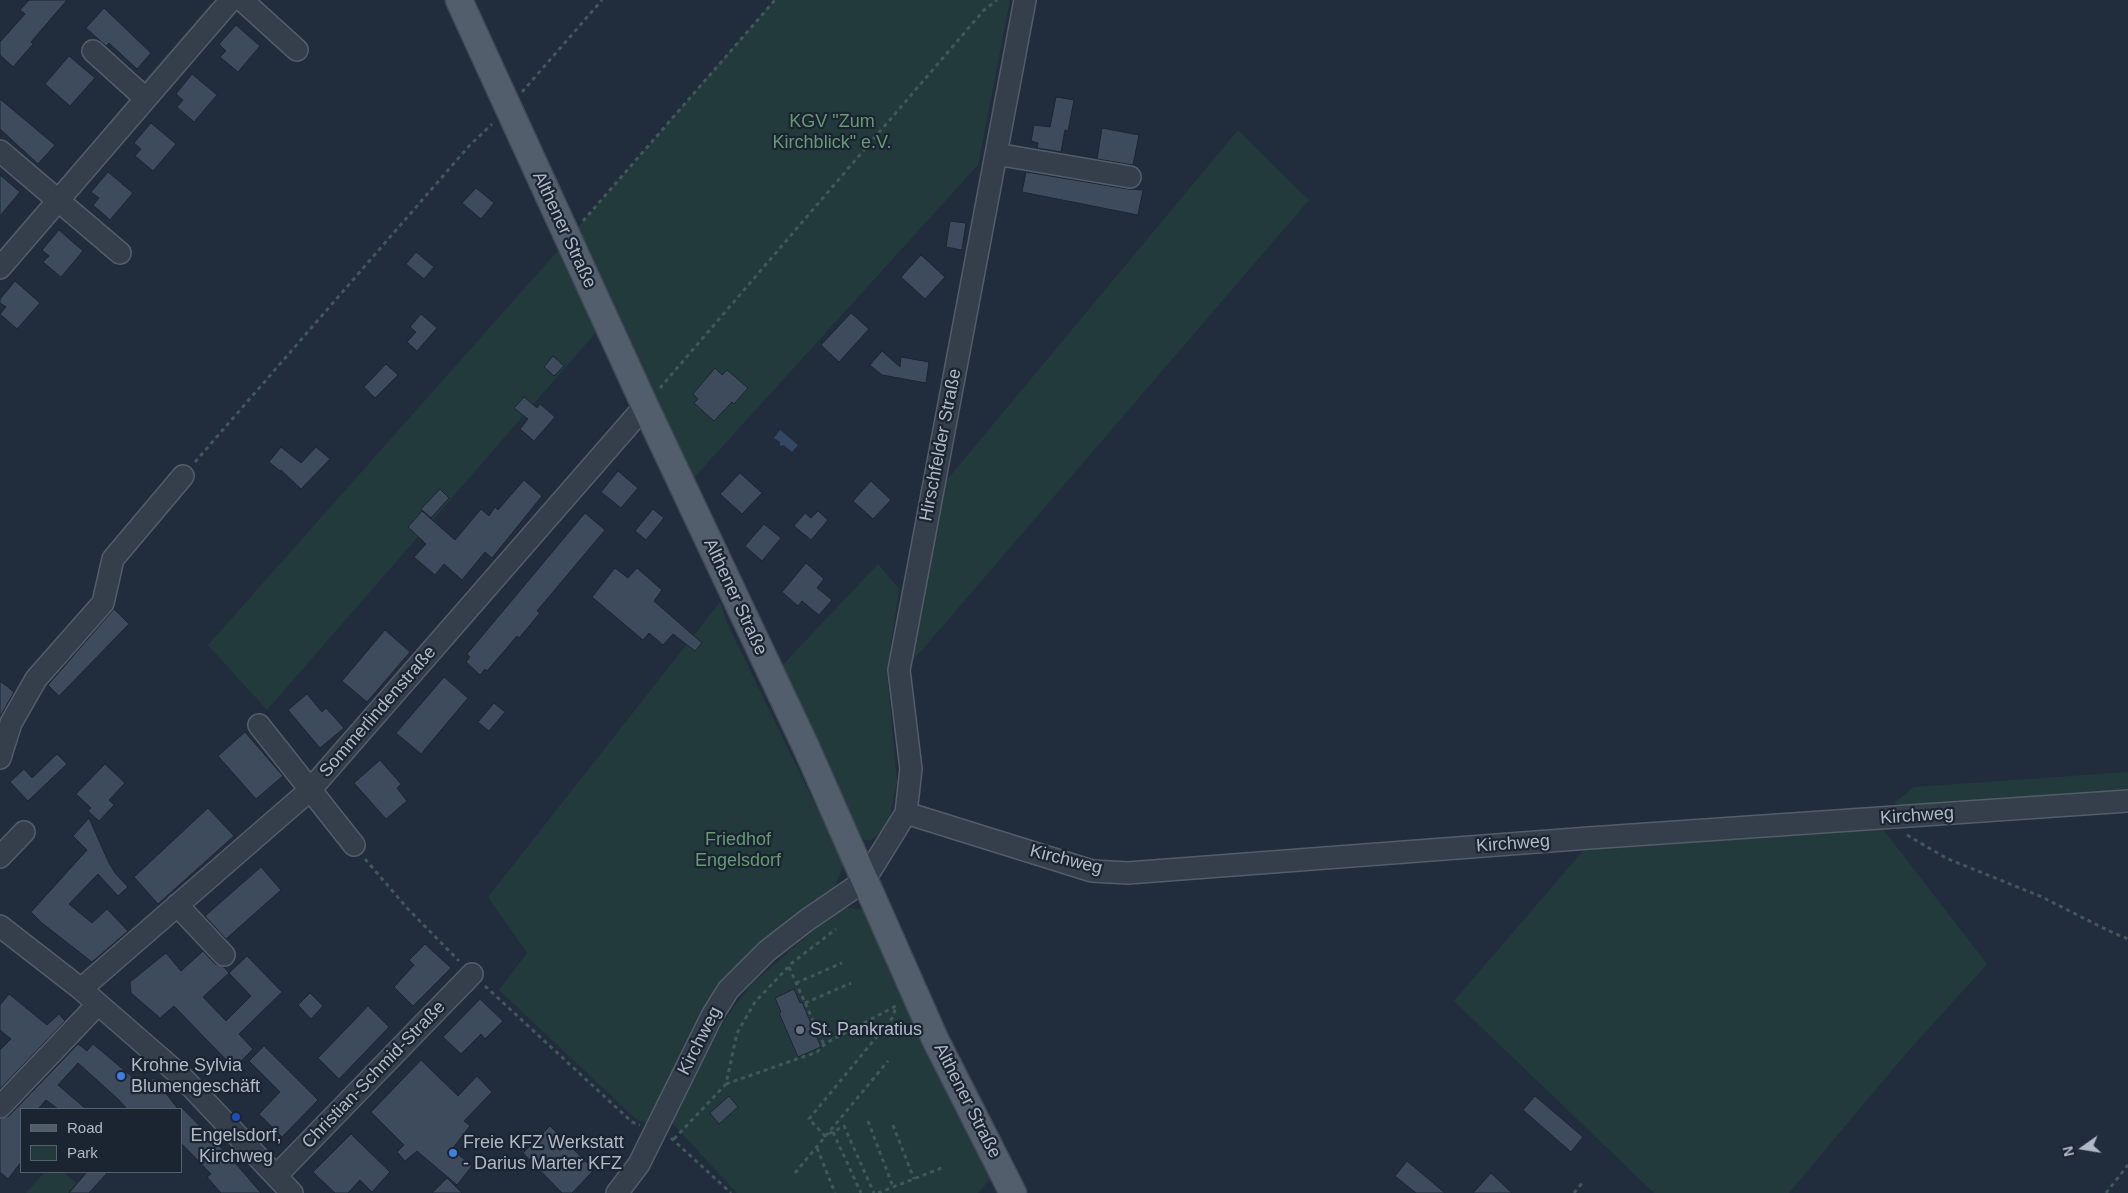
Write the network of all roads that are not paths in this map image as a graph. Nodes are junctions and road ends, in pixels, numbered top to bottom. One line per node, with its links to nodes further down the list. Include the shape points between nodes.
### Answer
1 (231, 0): 7 (street)
2 (242, 0): 5 (street)
3 (459, 0): 14 (main road, Althener Straße)
4 (1025, 0): 9 (street, Hirschfelder Straße)
5 (298, 50)
6 (93, 51): 7 (street)
7 (145, 98): 11 (street)
8 (0, 151): 11 (street)
9 (996, 154): 10 (street); 20 (street, Hirschfelder Straße, via 898,670 911,769)
10 (1130, 177)
11 (58, 200): 12 (street); 13 (street)
12 (120, 253)
13 (0, 268)
14 (645, 406): 18 (street, Sommerlindenstraße); 24 (main road, Althener Straße, via 802,738)
15 (183, 476): 17 (street, via 113,558 103,603 36,679 11,723)
16 (258, 725): 18 (street)
17 (0, 758)
18 (310, 790): 22 (street); 25 (street, Sommerlindenstraße)
19 (2128, 801): 20 (street, Kirchweg, via 1128,873 1092,871)
20 (906, 813): 24 (street, Hirschfelder Straße)
21 (24, 832): 23 (street)
22 (354, 845)
23 (0, 857)
24 (864, 881): 34 (street, Kirchweg, via 767,951 728,990 692,1054 666,1135); 35 (main road, Althener Straße, via 935,1039)
25 (178, 905): 27 (street); 29 (street, Sommerlindenstraße)
26 (0, 926): 29 (street)
27 (224, 955)
28 (472, 974): 32 (street, Christian-Schmid-Straße)
29 (81, 989): 30 (street)
30 (98, 1004): 31 (street); 32 (street, via 181,1076)
31 (0, 1107)
32 (276, 1176): 33 (street)
33 (292, 1193)
34 (617, 1193)
35 (1013, 1193)

